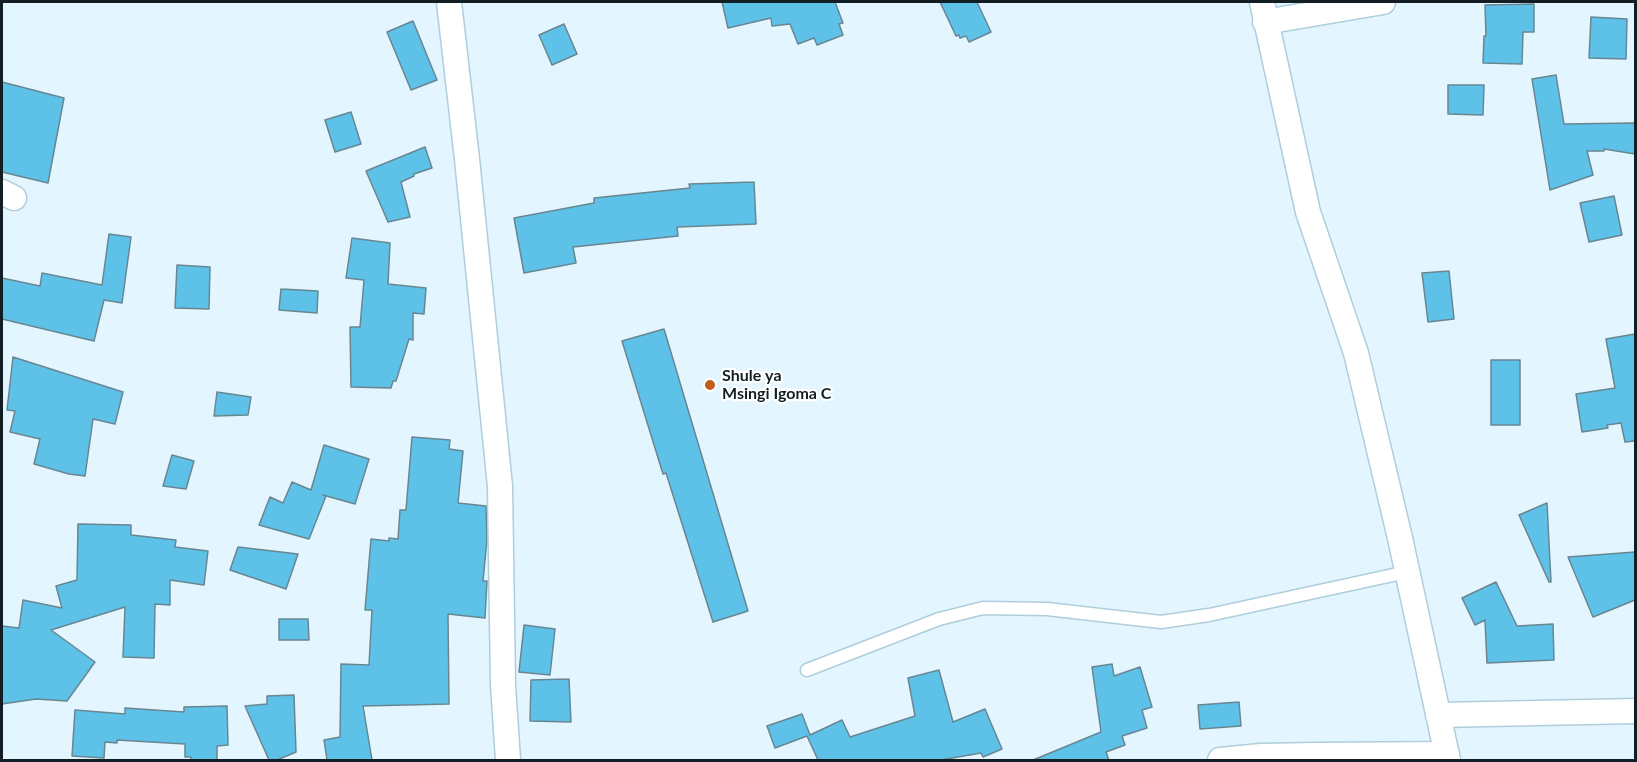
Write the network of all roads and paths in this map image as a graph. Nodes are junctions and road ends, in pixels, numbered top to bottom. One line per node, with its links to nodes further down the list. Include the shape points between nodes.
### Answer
1 (449, 2): 9 (street, via 500,486)
2 (1383, 2): 3 (street)
3 (1264, 12): 4 (street, via 1308,212 1356,352)
4 (1407, 572): 5 (lane, via 1161,622 1047,609 983,608 939,619); 7 (street)
5 (807, 670)
6 (1635, 711): 7 (street)
7 (1438, 715): 8 (street)
8 (1448, 758): 10 (street, via 1315,755)
9 (508, 760)
10 (1220, 760)

